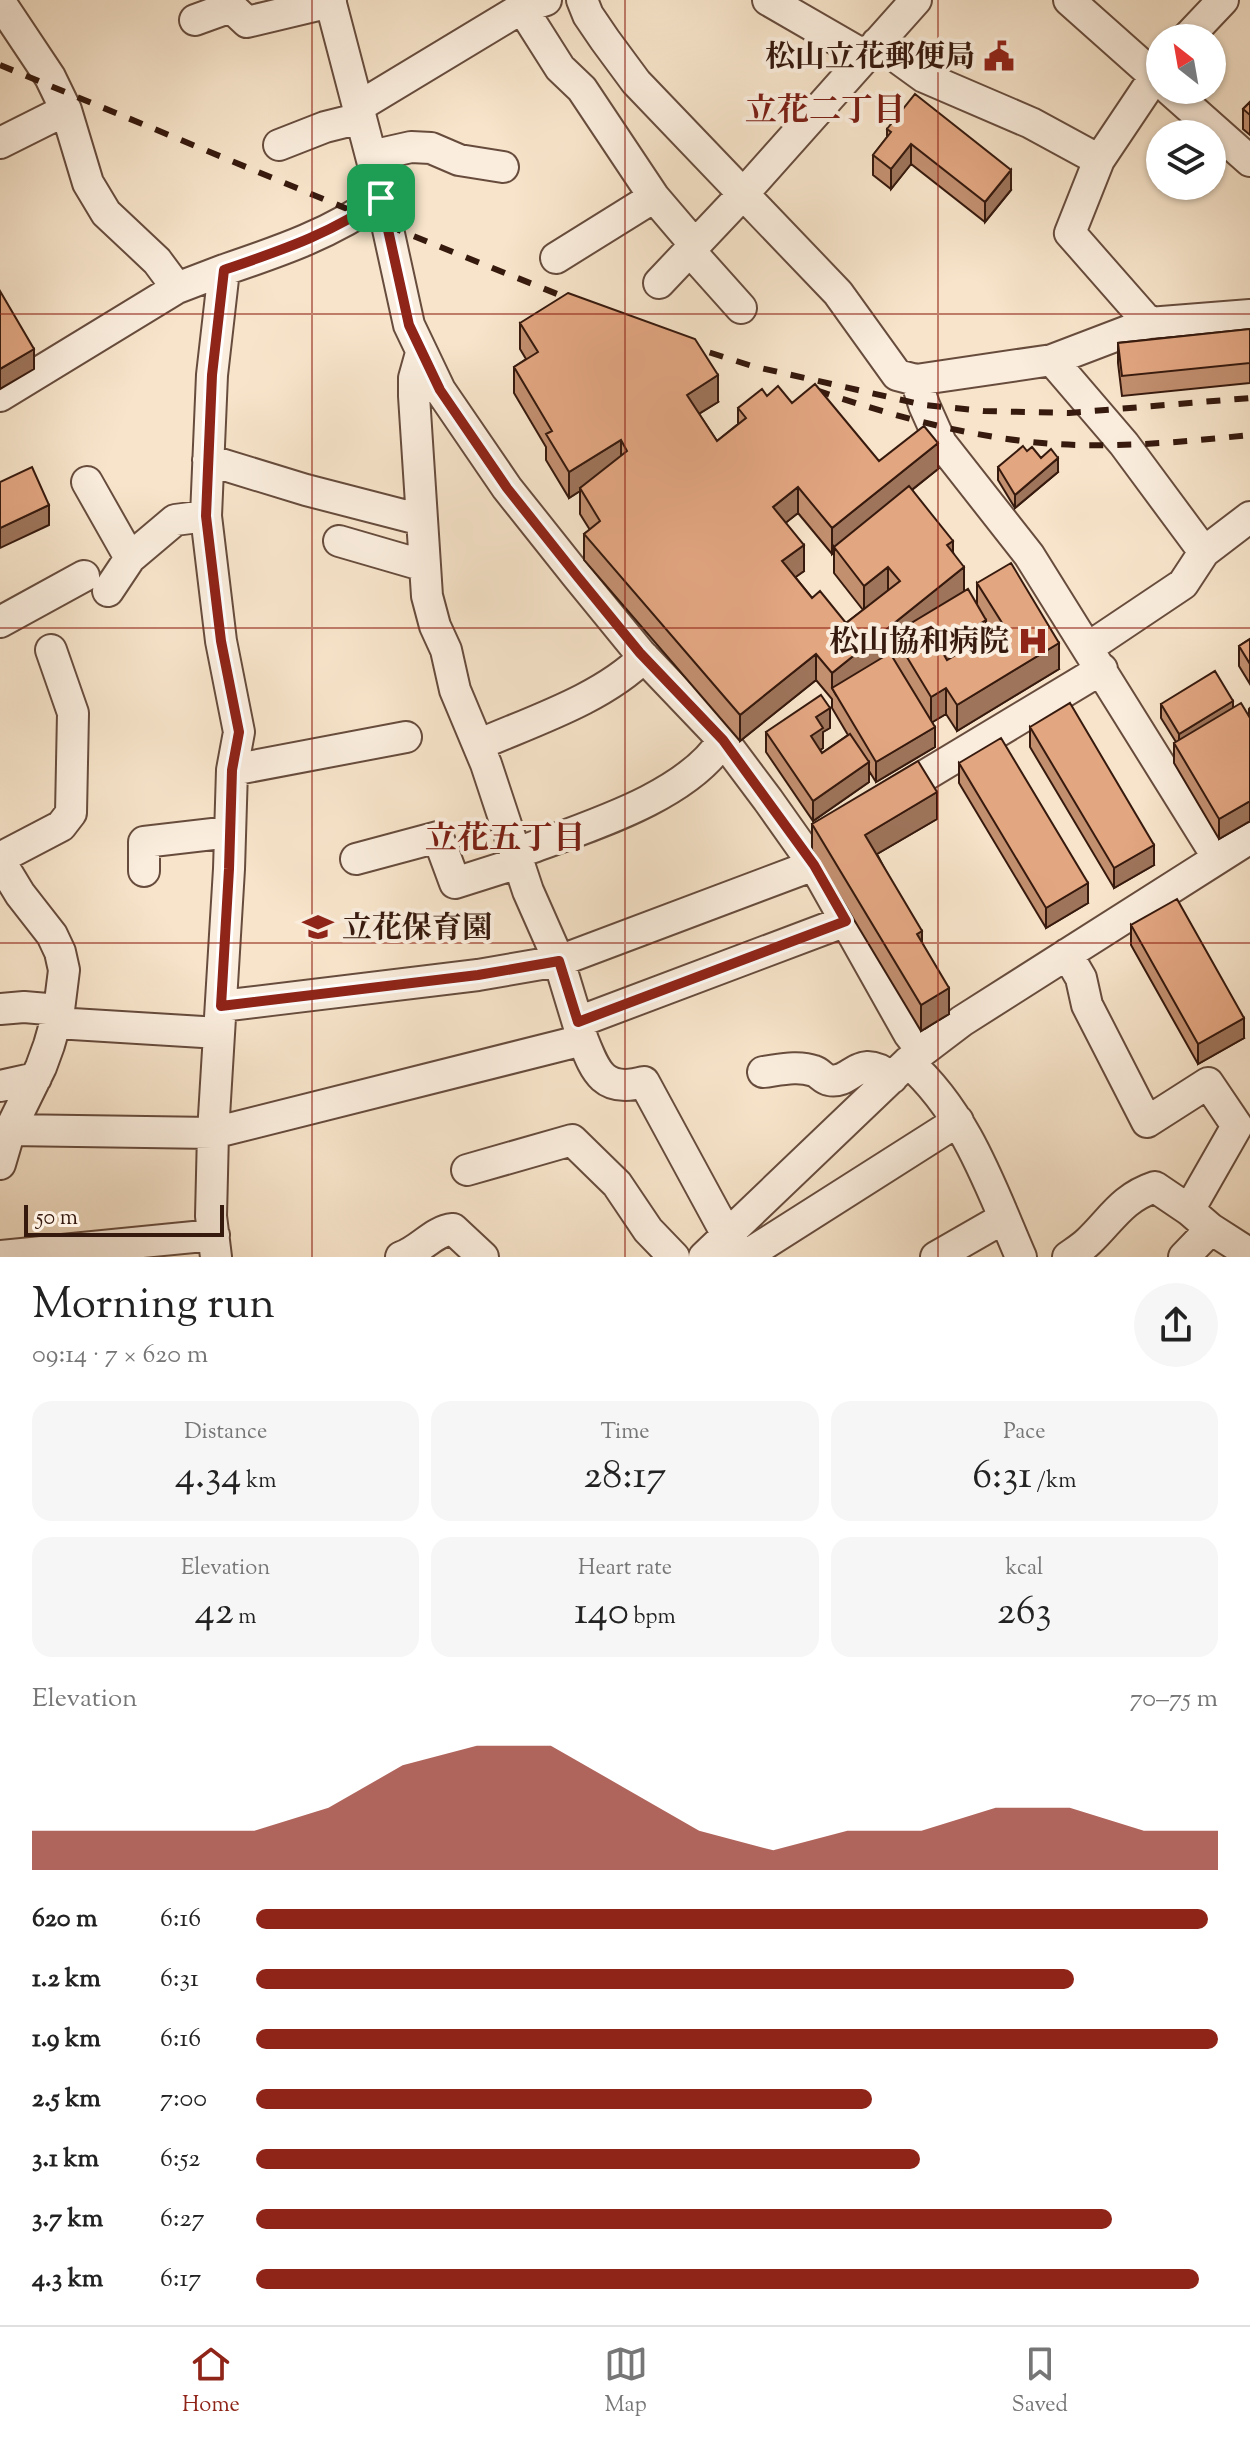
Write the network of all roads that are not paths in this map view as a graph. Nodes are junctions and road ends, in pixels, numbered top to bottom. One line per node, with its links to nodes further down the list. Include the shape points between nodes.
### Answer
1 (582, 0): 21 (street, via 636,82)
2 (768, 0): 9 (street)
3 (916, 0): 9 (street)
4 (1069, 0): 10 (street)
5 (330, 1): 8 (street, via 247,22 231,7); 14 (street)
6 (0, 2): 13 (street, via 39,57)
7 (534, 4): 14 (street); 22 (street, via 560,68 582,89)
8 (195, 20)
9 (871, 50): 18 (street); 21 (street)
10 (1146, 66)
11 (1146, 99): 18 (street)
12 (1188, 104): 19 (street)
13 (66, 110): 15 (street); 28 (street, via 88,183 106,213 157,261)
14 (359, 113): 16 (street); 17 (street)
15 (0, 143)
16 (279, 145)
17 (371, 156): 20 (street, via 431,148 459,160); 23 (street)
18 (1099, 160): 31 (street, via 1070,233)
19 (1250, 161)
20 (503, 167)
21 (744, 193): 24 (street); 34 (street, via 838,293 897,375)
22 (654, 197): 24 (street); 25 (street)
23 (381, 198): 26 (street, via 327,231); 32 (street, via 409,325)
24 (693, 248): 27 (street); 29 (street)
25 (556, 258)
26 (224, 270): 28 (street); 36 (street)
27 (659, 283)
28 (177, 288): 35 (street)
29 (741, 308)
30 (1250, 315): 31 (street)
31 (1149, 323): 33 (street)
32 (421, 353): 40 (street, via 414,396); 47 (street, via 507,488)
33 (1052, 360): 34 (street); 42 (street, via 1124,444)
34 (916, 380): 48 (street, via 941,443 1029,555)
35 (0, 396)
36 (208, 460): 38 (street); 40 (street)
37 (87, 482): 43 (street)
38 (206, 516): 43 (street, via 175,520); 52 (street, via 221,641 239,732)
39 (1250, 517): 42 (street)
40 (422, 520): 44 (street)
41 (339, 541): 44 (street)
42 (1204, 552): 48 (street, via 1183,584)
43 (130, 558): 45 (street, via 96,584)
44 (425, 566): 51 (street, via 435,626)
45 (0, 622)
46 (51, 650): 61 (street, via 73,713 71,813 61,826)
47 (644, 657): 50 (street); 51 (street, via 591,695)
48 (1095, 658): 53 (street); 59 (street)
49 (406, 737): 52 (street)
50 (723, 740): 57 (street); 58 (street, via 713,756 665,790)
51 (478, 745): 58 (street)
52 (232, 770): 54 (street)
53 (870, 808)
54 (230, 832): 62 (street, via 144,842); 68 (street)
55 (829, 832): 57 (street)
56 (1250, 838): 59 (street)
57 (808, 857): 63 (street); 65 (street)
58 (516, 858): 60 (street, via 455,883 438,837); 65 (street)
59 (1218, 858): 64 (street)
60 (356, 859)
61 (0, 860): 67 (street, via 60,952 64,970)
62 (144, 871)
63 (846, 921): 69 (street); 70 (street, via 909,1034)
64 (1067, 954): 70 (street, via 962,1021); 80 (street, via 1147,1122 1208,1083 1237,1126)
65 (559, 961): 68 (street); 69 (street)
66 (0, 1009): 67 (street, via 24,1007)
67 (58, 1016): 68 (street); 72 (street)
68 (220, 1019): 76 (street)
69 (581, 1031): 76 (street); 82 (street, via 605,1080 626,1087 644,1082)
70 (908, 1064): 71 (street, via 868,1067 837,1081 792,1068); 74 (street, via 930,1081); 82 (street)
71 (763, 1072)
72 (36, 1078): 73 (street); 75 (street)
73 (0, 1086)
74 (958, 1121): 79 (street); 82 (street)
75 (10, 1130): 76 (street); 77 (street)
76 (213, 1133): 81 (street)
77 (0, 1164)
78 (467, 1170): 87 (street, via 572,1140 617,1184)
79 (1004, 1218): 89 (street); 90 (street)
80 (1200, 1220): 83 (street); 91 (street, via 1155,1187 1120,1206); 92 (street)
81 (215, 1246): 84 (street)
82 (744, 1250): 88 (street)
83 (1250, 1254)
84 (0, 1256)
85 (401, 1257): 86 (street, via 441,1230 453,1229)
86 (483, 1257)
87 (674, 1257)
88 (704, 1257)
89 (936, 1257)
90 (1021, 1257)
91 (1068, 1257)
92 (1184, 1257)

